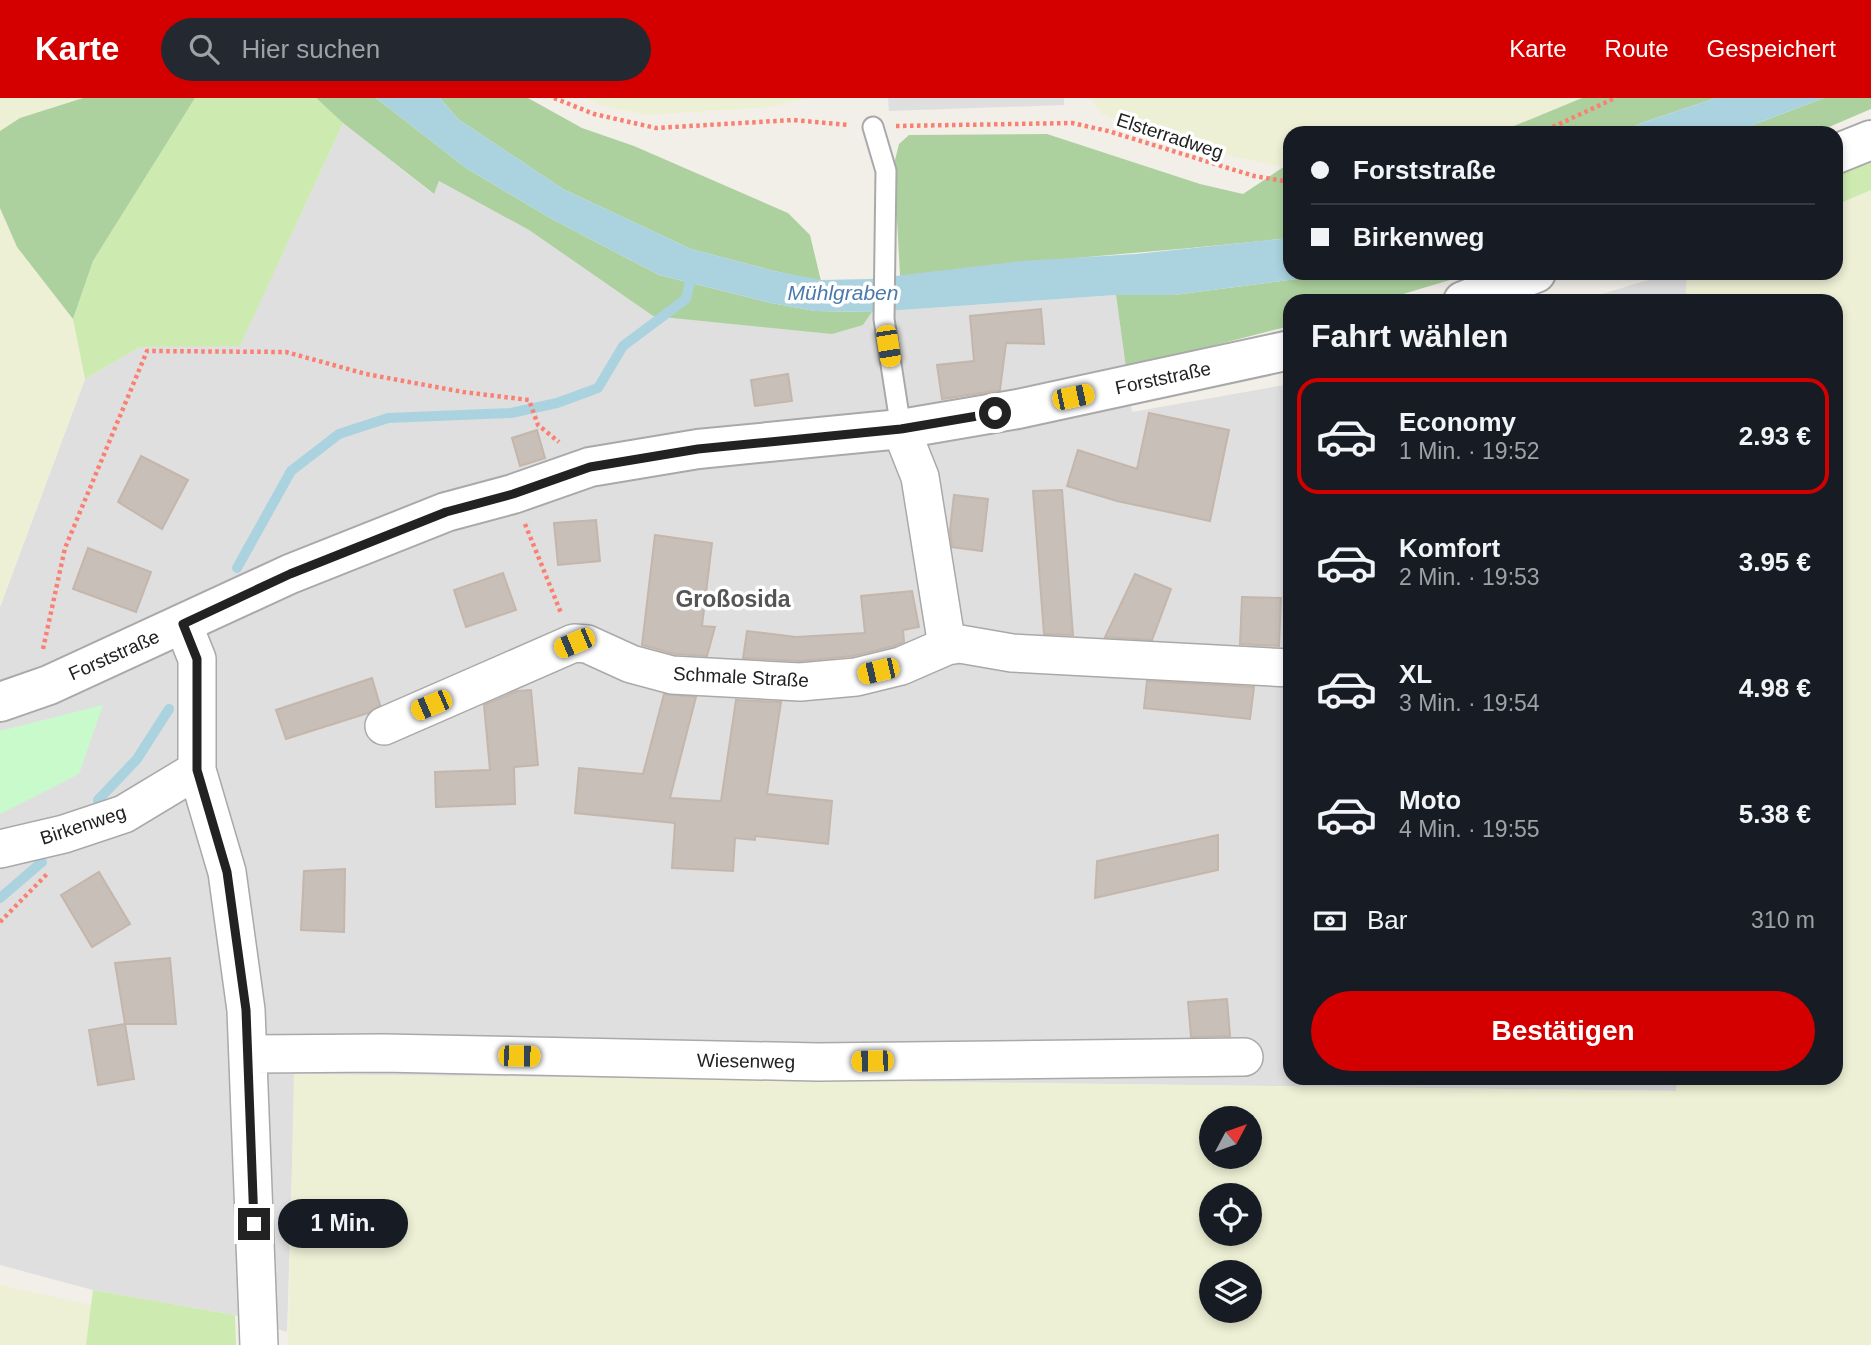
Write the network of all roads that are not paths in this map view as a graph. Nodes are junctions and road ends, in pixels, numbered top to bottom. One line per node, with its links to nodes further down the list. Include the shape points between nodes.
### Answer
1 (873, 127): 7 (lane, via 886,171 884,319)
2 (1871, 140): 3 (street)
3 (1843, 151)
4 (1518, 280): 5 (street)
5 (1481, 294)
6 (1283, 352): 7 (street, Forststraße)
7 (901, 429): 8 (street, Forststraße, via 698,449 603,465 446,512 290,574); 9 (street, via 920,477)
8 (183, 624): 11 (street, Forststraße); 13 (street, via 197,659)
9 (947, 646): 10 (street, Schmale Straße); 12 (street, Schmale Straße, via 901,666 856,677 800,682 673,675 574,643)
10 (1283, 668)
11 (17, 696)
12 (384, 726)
13 (197, 770): 14 (street, Birkenweg, via 124,814); 15 (street, via 227,872)
14 (0, 849)
15 (248, 1054): 16 (street, Wiesenweg, via 818,1062); 17 (street)
16 (1244, 1057)
17 (258, 1328)

